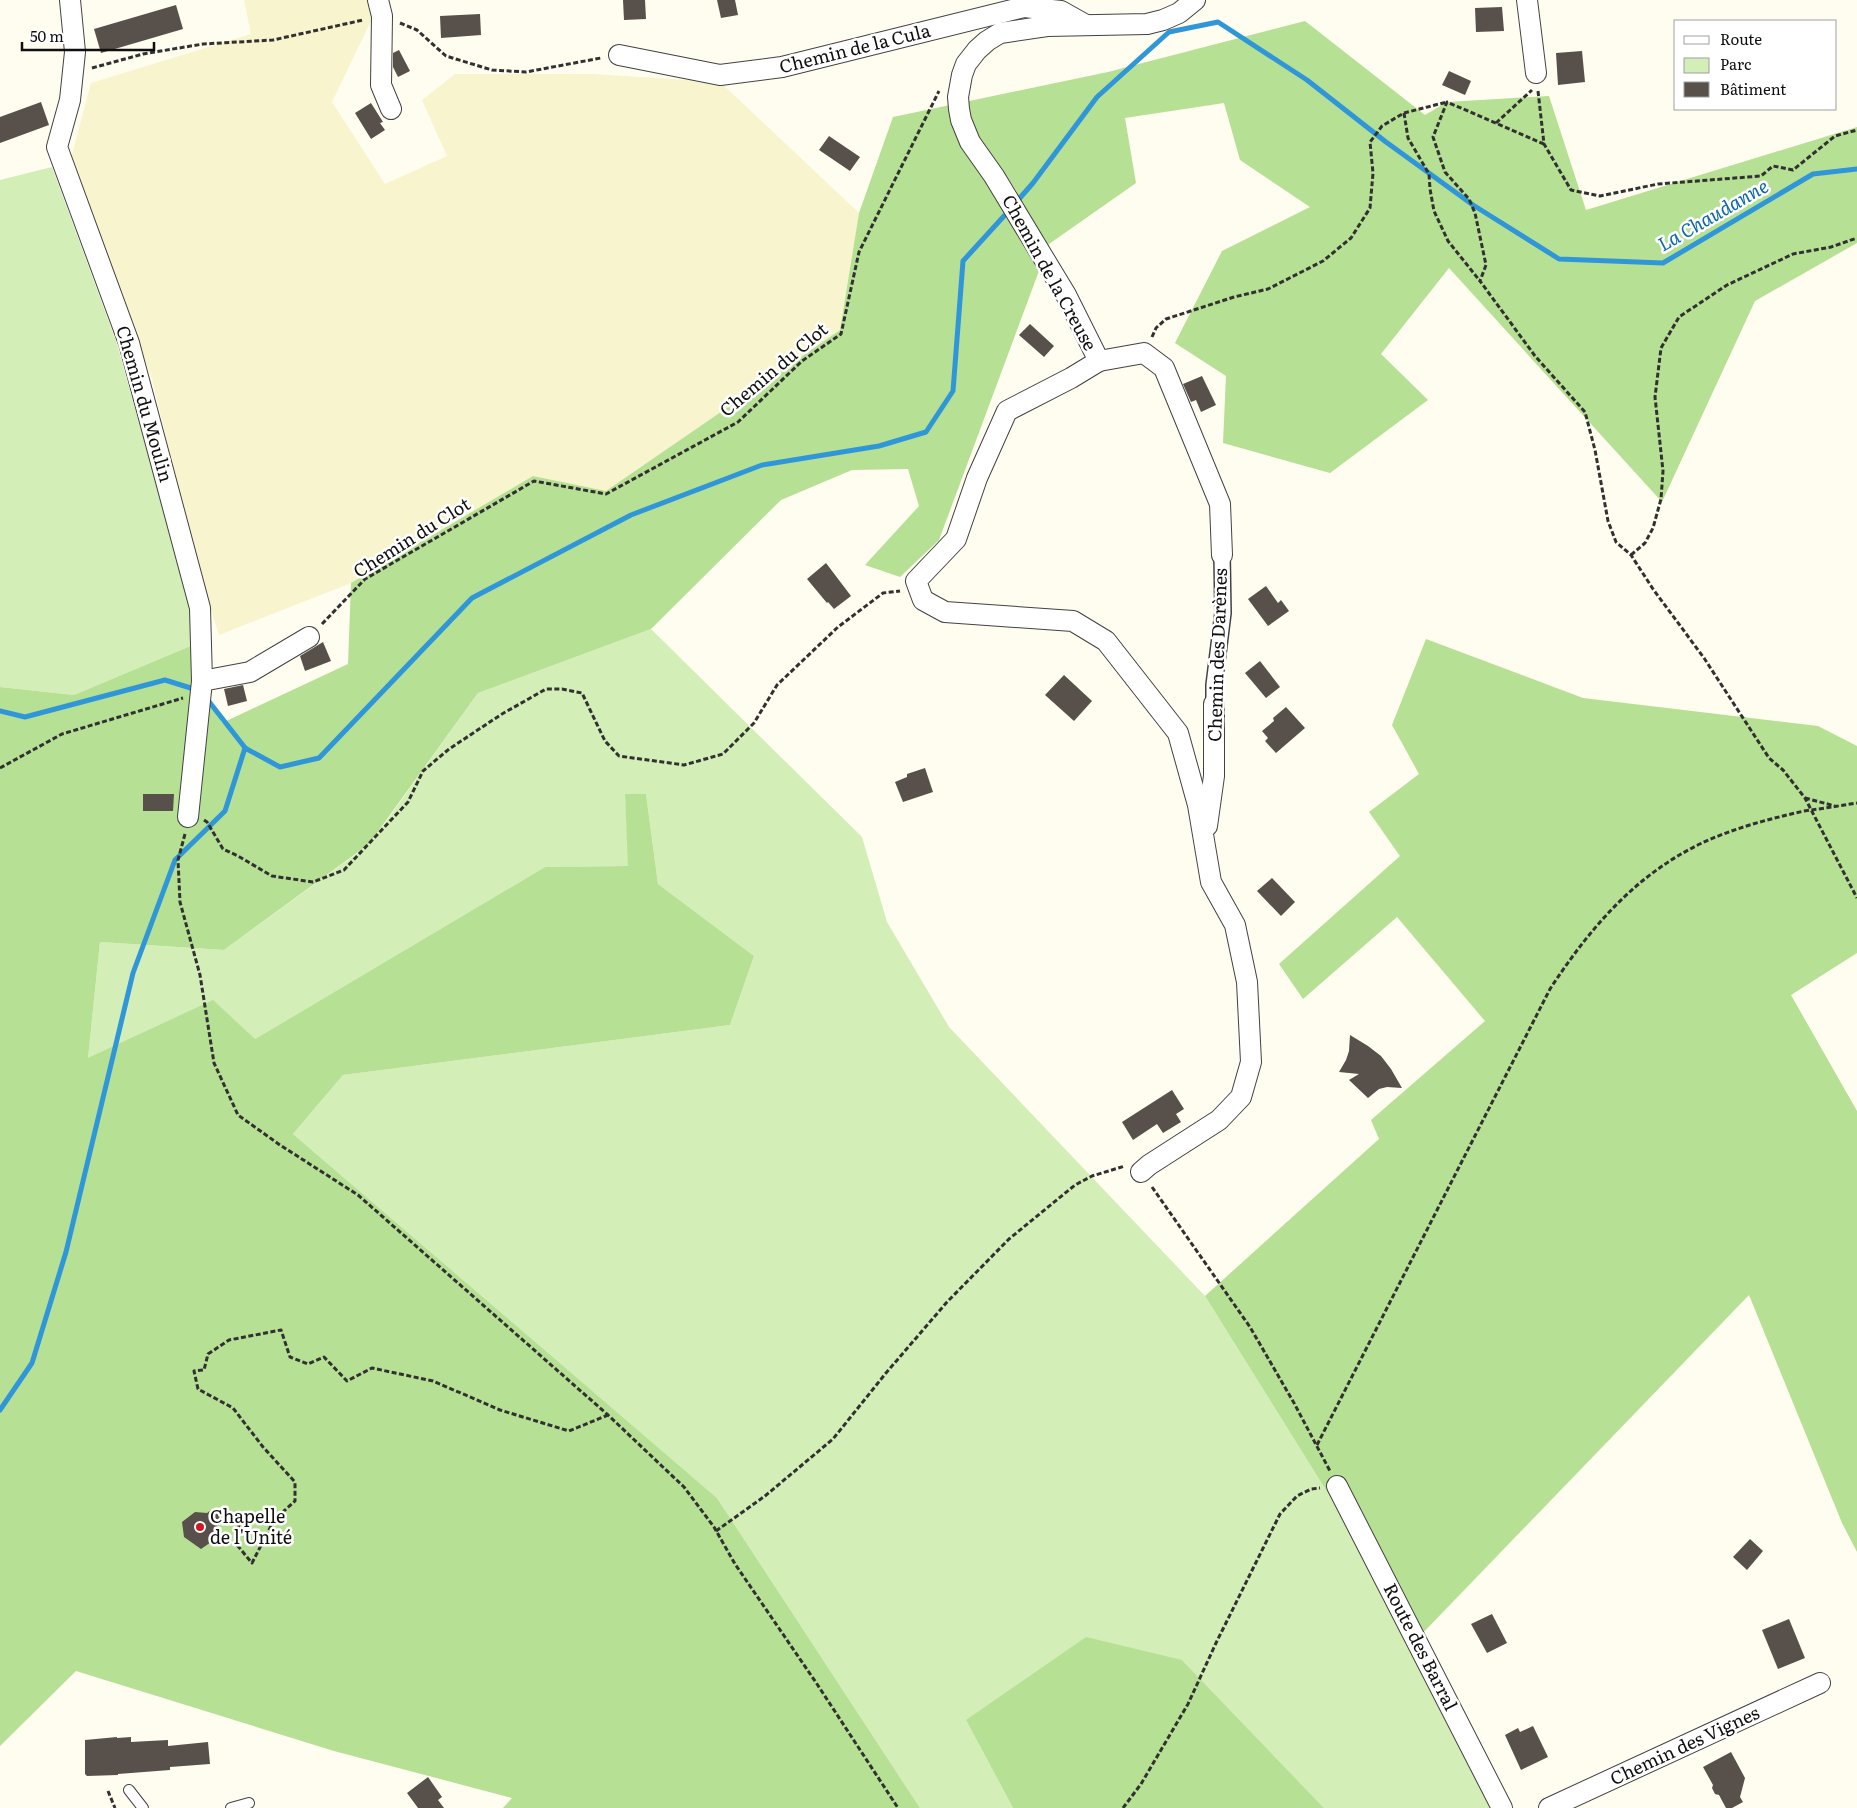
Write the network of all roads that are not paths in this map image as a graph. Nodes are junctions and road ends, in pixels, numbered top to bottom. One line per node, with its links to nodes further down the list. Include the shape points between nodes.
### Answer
1 (70, 0): 12 (street, Chemin du Moulin, via 75,52 70,100 57,147 129,343 158,446 200,608)
2 (1195, 0): 5 (street, Chemin de la Creuse, via 1179,13 1147,24)
3 (1527, 0): 7 (street)
4 (380, 8): 8 (street, via 381,85)
5 (1088, 26): 6 (street, Chemin de la Cula, via 1061,11 1024,7 782,68 720,75); 9 (street, Chemin de la Creuse, via 1047,26 1012,31 987,41 966,64 958,97 961,120 970,142 1066,295)
6 (619, 55)
7 (1536, 79)
8 (391, 109)
9 (1099, 362): 10 (street, Chemin des Darènes, via 1144,353 1164,368 1220,504); 15 (street, Chemin de la Creuse, via 1007,411 977,478 956,539 916,581 923,600 945,612 1073,621 1106,641 1178,733 1198,805)
10 (1222, 555): 13 (street, Chemin des Darènes, via 1223,613)
11 (309, 637): 12 (street, via 250,672)
12 (200, 688): 14 (street, Chemin du Moulin)
13 (1214, 704): 15 (street, Chemin des Darènes, via 1214,776)
14 (198, 819)
15 (1204, 843): 16 (street, via 1210,882 1235,925 1247,982 1252,1062 1240,1097 1219,1120)
16 (1141, 1172)
17 (1338, 1486): 23 (street, Route des Barral)
18 (1820, 1683): 24 (street, Chemin des Vignes)
19 (129, 1790): 21 (lane)
20 (249, 1803): 22 (lane)
21 (143, 1808)
22 (231, 1808)
23 (1502, 1808)
24 (1549, 1808)

